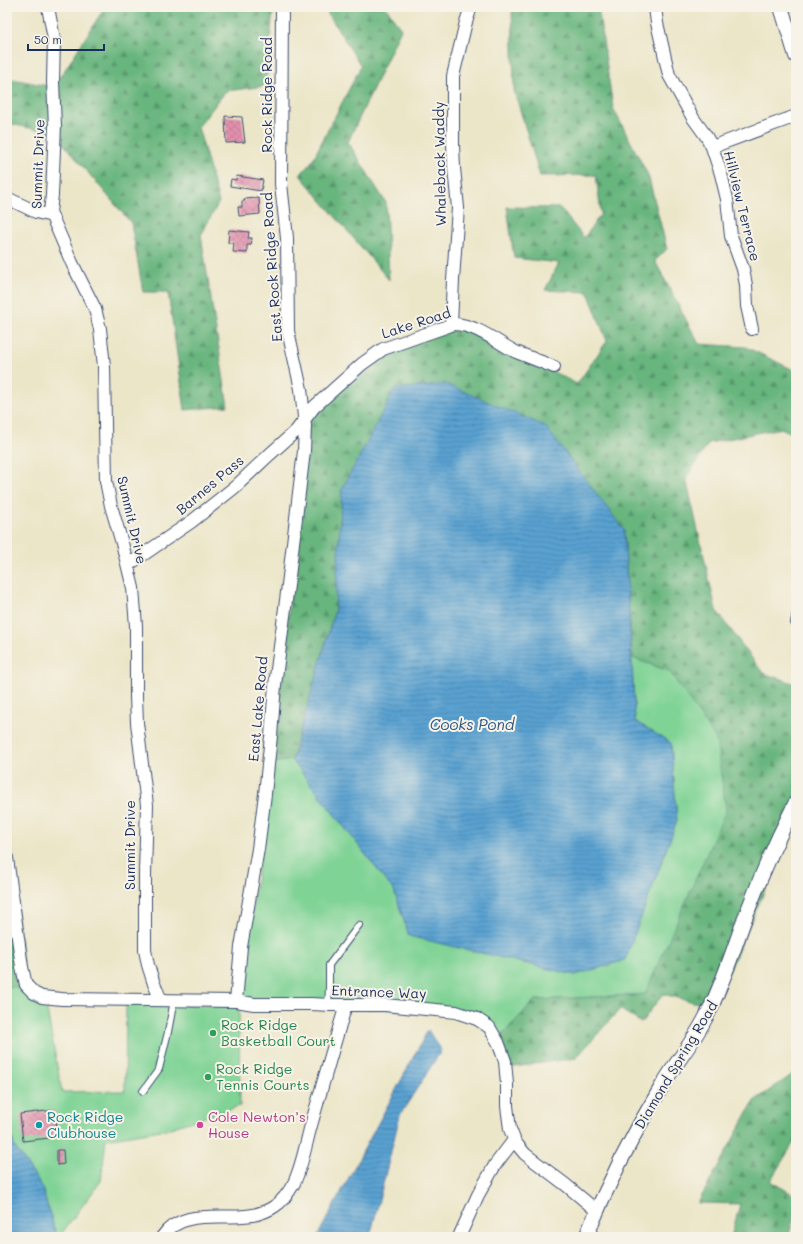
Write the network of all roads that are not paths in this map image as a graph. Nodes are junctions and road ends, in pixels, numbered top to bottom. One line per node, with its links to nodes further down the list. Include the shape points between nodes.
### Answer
1 (48, 7): 11 (street, Summit Drive, via 54,39 55,126 50,212)
2 (282, 7): 9 (street, Rock Ridge Road)
3 (655, 7): 8 (street, Hillview Terrace, via 669,75)
4 (781, 7): 6 (street)
5 (469, 8): 12 (street, Whaleback Waddy, via 454,76 453,144 458,208)
6 (796, 56)
7 (796, 116): 8 (street)
8 (712, 147): 13 (street, Hillview Terrace, via 727,199 731,236 743,269)
9 (281, 184): 15 (street, East Rock Ridge Road, via 287,238 288,331)
10 (7, 198): 11 (street, via 36,212)
11 (52, 216): 16 (street, Summit Drive, via 95,309 100,329 104,366 106,481)
12 (451, 325): 14 (street, Lake Road, via 464,324 475,328 516,352); 15 (street, Lake Road, via 383,349 342,381)
13 (752, 329)
14 (554, 367)
15 (305, 419): 16 (street, Barnes Pass, via 296,431 235,487 191,522); 24 (street, East Lake Road, via 304,451 275,678 265,794 241,947)
16 (128, 566): 22 (street, Summit Drive, via 133,588 136,626 137,723 147,806 145,950)
17 (796, 612): 18 (lane)
18 (796, 625)
19 (796, 802): 29 (street, Diamond Spring Road, via 764,869 709,1012 645,1115)
20 (7, 858): 22 (street, Entrance Way, via 22,967 26,985 34,993 42,997 62,999)
21 (359, 925): 25 (lane, via 329,965)
22 (161, 1000): 23 (street, Entrance Way)
23 (174, 1000): 24 (street, Entrance Way); 27 (lane, via 158,1069)
24 (236, 1001): 25 (street, Entrance Way, via 254,1004)
25 (328, 1005): 26 (street, Entrance Way)
26 (346, 1005): 28 (street, Entrance Way, via 385,1005 456,1012 477,1019 489,1027 505,1061 507,1106); 30 (street, via 301,1162 286,1196 261,1214 194,1218 179,1222)
27 (143, 1091)
28 (514, 1140): 29 (street, Entrance Way, via 524,1154); 31 (street, via 495,1165)
29 (597, 1211): 32 (street, Diamond Spring Road)
30 (162, 1237)
31 (459, 1237)
32 (586, 1237)

